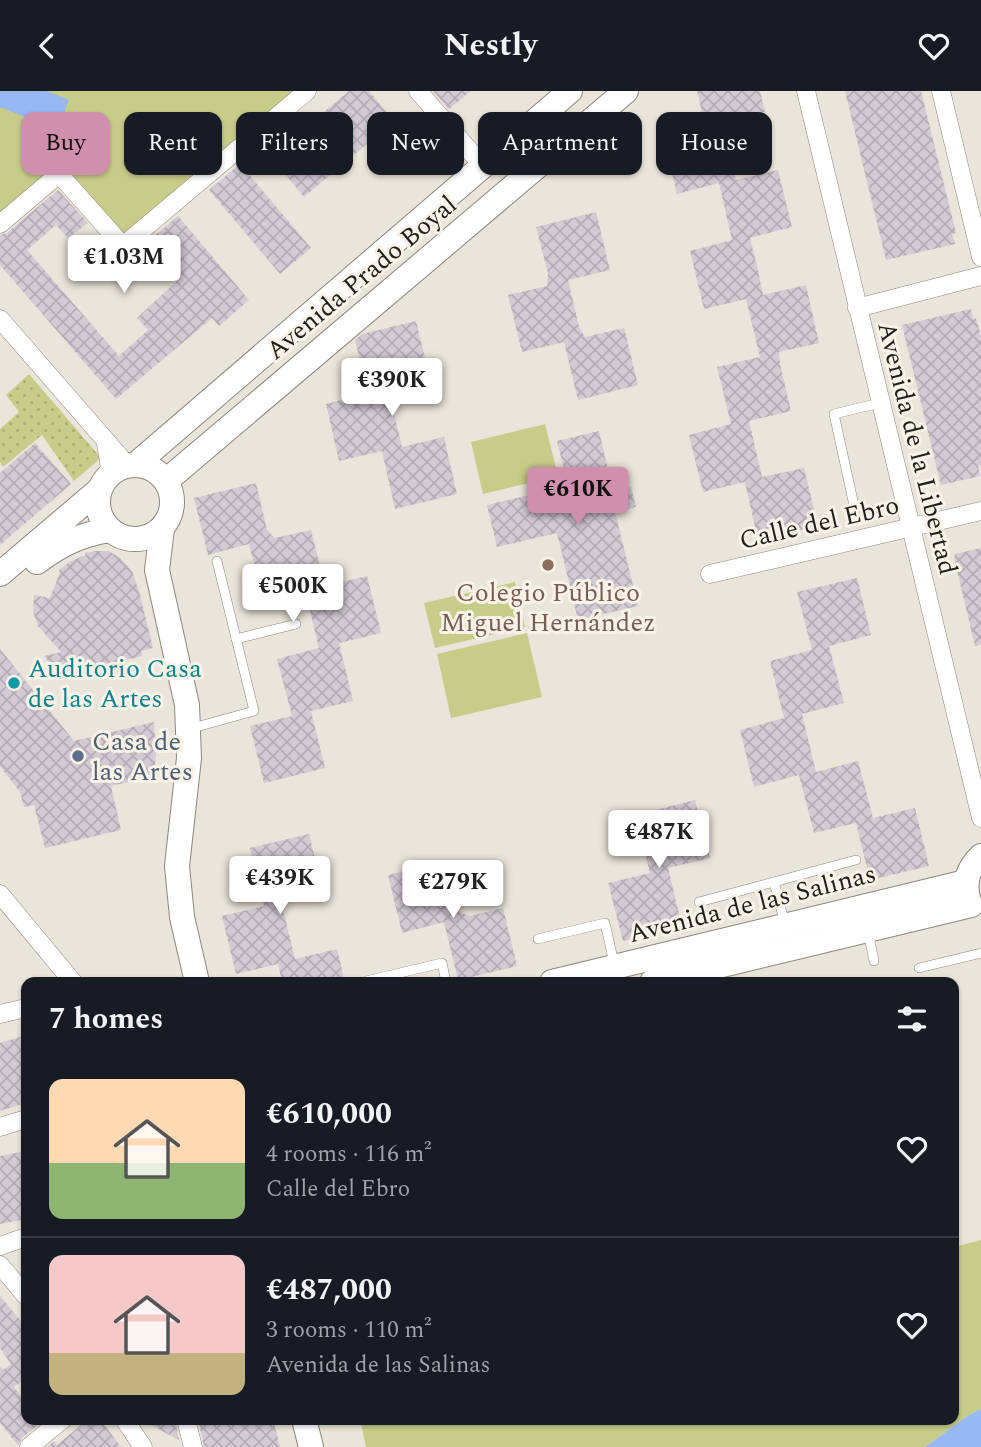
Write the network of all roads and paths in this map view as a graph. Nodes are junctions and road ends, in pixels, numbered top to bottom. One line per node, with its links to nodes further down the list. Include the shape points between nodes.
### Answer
1 (307, 91): 10 (street, via 123,246 59,174)
2 (418, 91): 8 (street)
3 (570, 91): 7 (street, Avenida Prado Boyal)
4 (626, 91): 17 (street, Avenida Prado Boyal)
5 (806, 91): 13 (street, Avenida de la Libertad)
6 (941, 91): 11 (street)
7 (546, 112)
8 (478, 160)
9 (478, 170): 16 (street, Avenida Prado Boyal)
10 (0, 224)
11 (981, 257)
12 (981, 276): 13 (street)
13 (857, 308): 15 (street, Avenida de la Libertad)
14 (0, 319): 16 (street, via 106,443)
15 (880, 403): 18 (lane, via 834,414); 20 (street, Avenida de la Libertad)
16 (118, 474): 17 (street, via 152,469); 22 (street, via 97,501 99,512); 25 (street, Avenida Prado Boyal)
17 (166, 481): 21 (street, via 173,501)
18 (855, 510)
19 (981, 511): 20 (street, Calle del Ebro)
20 (911, 527): 26 (street, Calle del Ebro); 31 (street, Avenida de la Libertad)
21 (162, 528): 22 (street, via 140,539); 24 (street)
22 (118, 534): 24 (street); 27 (street, via 89,533 61,545)
23 (217, 561): 29 (lane)
24 (157, 570): 30 (street, via 187,705)
25 (0, 574)
26 (710, 574)
27 (0, 589)
28 (296, 624): 29 (lane)
29 (236, 639): 30 (lane, via 254,711)
30 (187, 729): 46 (street, via 177,866 182,917)
31 (981, 818)
32 (981, 855): 36 (street, via 972,865)
33 (856, 860): 34 (lane)
34 (774, 882): 37 (lane); 38 (lane)
35 (0, 894): 45 (street)
36 (973, 900): 38 (street, Avenida de las Salinas); 39 (street, Avenida de las Salinas)
37 (699, 902)
38 (785, 925): 43 (street, Avenida de las Salinas)
39 (867, 930): 42 (lane); 50 (street, Avenida de las Salinas)
40 (538, 939): 43 (lane, via 605,923)
41 (981, 953): 44 (lane)
42 (874, 961)
43 (615, 966): 49 (street, Avenida de las Salinas)
44 (919, 968)
45 (69, 977)
46 (196, 977)
47 (383, 977): 48 (lane, via 442,963)
48 (445, 977)
49 (572, 977)
50 (673, 977)
51 (21, 1009): 52 (street)
52 (0, 1014)
53 (21, 1120): 54 (street)
54 (0, 1126)
55 (21, 1239): 56 (street)
56 (0, 1247)
57 (0, 1265): 58 (street)
58 (21, 1290)
59 (56, 1425): 63 (street)
60 (128, 1425): 64 (street)
61 (188, 1425): 65 (street)
62 (306, 1425): 66 (street)
63 (29, 1447)
64 (143, 1447)
65 (193, 1447)
66 (311, 1447)

